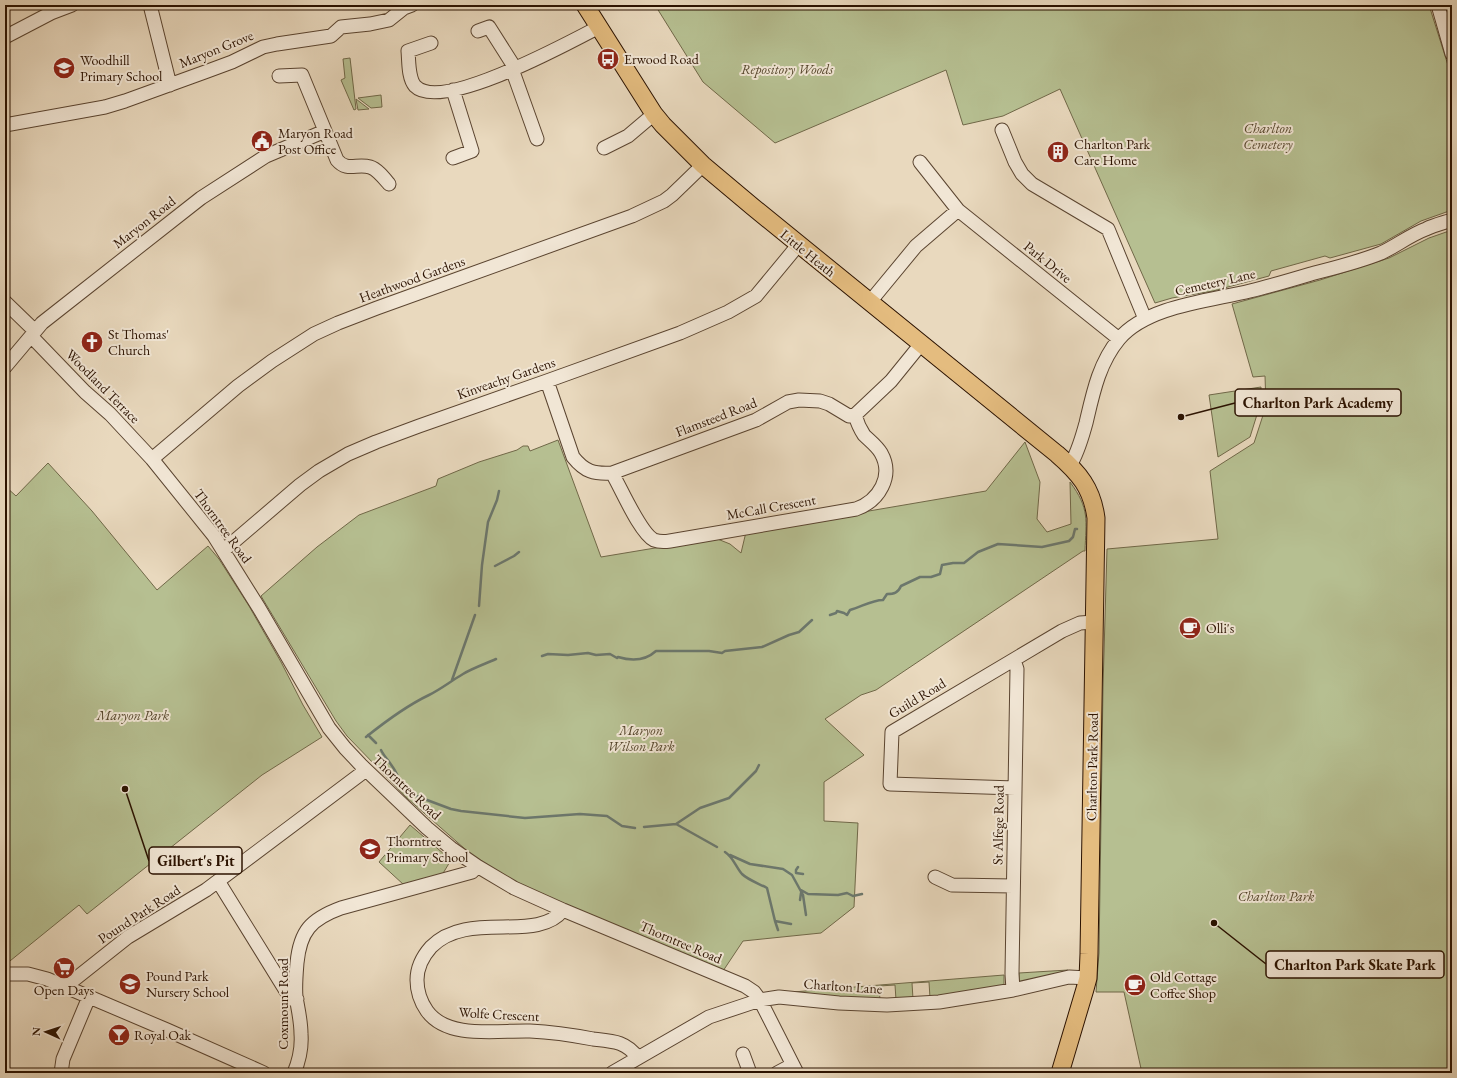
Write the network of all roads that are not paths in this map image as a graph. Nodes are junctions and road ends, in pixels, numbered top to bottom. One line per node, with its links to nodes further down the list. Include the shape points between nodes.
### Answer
1 (72, 5): 8 (street)
2 (150, 5): 13 (street)
3 (412, 5): 13 (street, Maryon Grove, via 389,20 341,27 331,36 263,47 232,62)
4 (586, 5): 6 (main road, Little Heath)
5 (1438, 5): 10 (street)
6 (599, 27): 11 (street); 15 (main road, Little Heath)
7 (478, 31): 11 (street, via 489,27)
8 (5, 37)
9 (431, 43): 14 (street, via 408,51 412,81 424,92)
10 (1452, 54)
11 (514, 69): 14 (street); 19 (street)
12 (279, 76): 18 (street, via 302,75)
13 (170, 85): 16 (street, Maryon Grove, via 105,107)
14 (453, 90): 21 (street, via 472,151)
15 (654, 114): 20 (street, via 628,136); 23 (main road, Little Heath)
16 (5, 125)
17 (1002, 130): 30 (street, via 1015,162 1032,184 1108,229)
18 (325, 131): 24 (street, via 337,160 342,165 372,167); 31 (street, Maryon Road, via 266,156 201,198 42,323)
19 (537, 139)
20 (604, 148)
21 (454, 158)
22 (920, 162): 25 (street, Park Drive)
23 (703, 165): 27 (main road, Little Heath); 37 (street, Heathwood Gardens, via 668,198 632,216 364,313 314,334 238,386)
24 (389, 184)
25 (958, 210): 29 (street, via 916,246); 32 (street, Park Drive)
26 (1452, 220): 30 (street, Cemetery Lane, via 1426,228 1381,253 1335,268 1252,291 1168,310)
27 (799, 244): 29 (main road, Little Heath); 35 (street, Kinveachy Gardens, via 756,296 734,309 680,333)
28 (5, 302): 31 (street, Woodland Terrace)
29 (869, 303): 33 (main road, Little Heath)
30 (1145, 319): 32 (street, Cemetery Lane, via 1130,328)
31 (33, 333): 34 (street, Maryon Road); 37 (street, Woodland Terrace, via 85,392 110,414)
32 (1119, 339): 38 (street, Cemetery Lane, via 1100,369 1083,434)
33 (922, 344): 36 (street, via 892,381); 38 (main road, Little Heath)
34 (5, 367)
35 (547, 381): 39 (street, Flamsteed Road, via 573,457 588,471 600,474); 40 (street, Kinveachy Gardens, via 348,454 300,485)
36 (855, 415): 39 (street, Flamsteed Road, via 849,416 820,401 788,402 756,420); 39 (street, McCall Crescent, via 863,433 880,451 885,461 886,472 885,481 876,496 856,509 659,542 642,530)
37 (152, 459): 40 (street, Thorntree Road)
38 (1070, 465): 41 (main road, Charlton Park Road, via 1088,488 1095,508)
39 (612, 472)
40 (224, 550): 43 (street, Thorntree Road, via 329,728)
41 (1094, 622): 42 (street, Guild Road, via 1073,625); 51 (main road, Charlton Park Road)
42 (1014, 660): 44 (street, St Alfege Road, via 1017,669); 44 (street, Guild Road, via 892,732 890,784)
43 (366, 770): 45 (street, Thorntree Road, via 427,828); 47 (street, Pound Park Road)
44 (1015, 788): 48 (street, St Alfege Road)
45 (477, 866): 49 (street, Thorntree Road, via 514,888); 55 (street, Coxmount Road, via 472,872 341,908 315,921 305,931 301,940)
46 (935, 877): 48 (street, via 952,885)
47 (218, 881): 52 (street, Pound Park Road, via 128,937); 55 (street, via 291,999)
48 (1013, 886): 53 (street, St Alfege Road)
49 (563, 910): 56 (street, Thorntree Road, via 745,986); 58 (street, Wolfe Crescent, via 558,917 536,926 473,929 443,937 428,950 417,976 417,986 423,1005 436,1021 453,1029 550,1033 602,1040 620,1043)
50 (5, 974): 52 (street, via 28,974)
51 (1088, 978): 53 (street, Charlton Lane, via 1069,977); 66 (main road, Charlton Park Road)
52 (65, 987): 54 (street)
53 (1013, 990): 56 (street, Charlton Lane, via 939,1002 887,1005 779,997)
54 (89, 997): 60 (street, via 63,1059); 61 (street)
55 (296, 999): 62 (street, Coxmount Road, via 302,1035)
56 (760, 1000): 58 (street, Charlton Lane, via 709,1017); 59 (street)
57 (743, 1054): 64 (street)
58 (638, 1058): 63 (street, Charlton Lane)
59 (795, 1069): 65 (street)
60 (62, 1073)
61 (264, 1073)
62 (294, 1073)
63 (612, 1073)
64 (750, 1073)
65 (777, 1073)
66 (1060, 1073)

